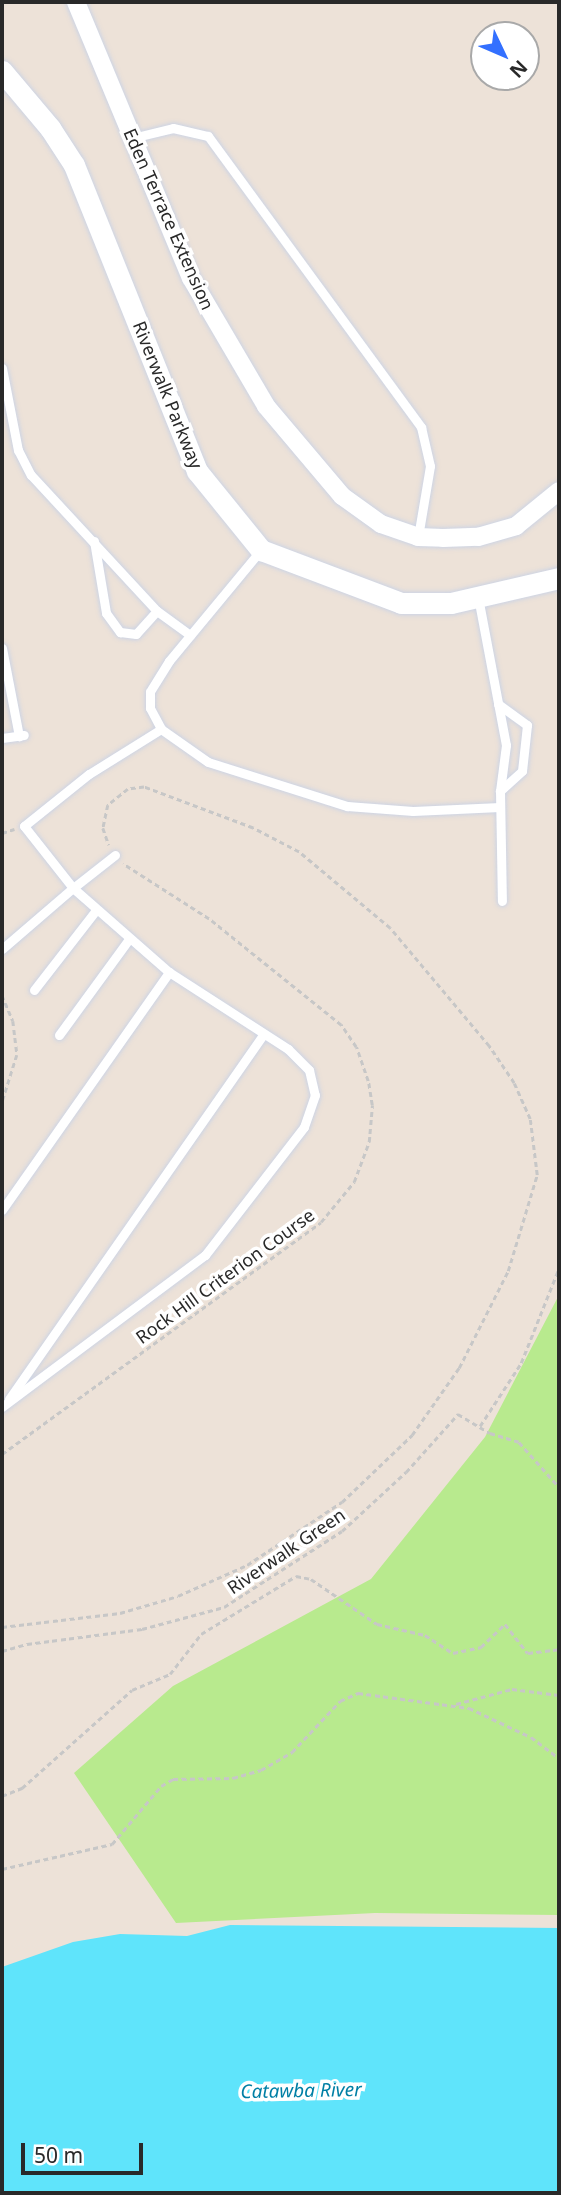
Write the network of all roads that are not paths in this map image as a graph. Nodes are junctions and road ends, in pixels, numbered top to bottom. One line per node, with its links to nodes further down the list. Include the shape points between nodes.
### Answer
1 (76, 2): 3 (street, Eden Terrace Extension)
2 (2, 71): 8 (street, Riverwalk Parkway, via 74,165 197,471)
3 (132, 138): 6 (street, Eden Terrace Extension, via 191,278 266,406 342,496 381,524); 6 (lane, via 173,128 208,136 421,427 430,466)
4 (2, 368): 7 (lane, via 18,450 31,475)
5 (559, 491): 6 (street, Eden Terrace Extension, via 516,526 478,537)
6 (418, 537)
7 (94, 541): 11 (lane); 11 (lane, via 106,613 120,632 136,634)
8 (261, 550): 10 (street, Riverwalk Parkway, via 354,589 401,603 451,603); 12 (lane)
9 (559, 578): 10 (street, Riverwalk Parkway)
10 (478, 597): 14 (lane)
11 (157, 611): 12 (lane)
12 (190, 635): 15 (lane, via 150,692 150,708)
13 (2, 648): 16 (lane, via 22,735)
14 (498, 704): 17 (lane, via 506,745); 17 (lane, via 527,725 522,771)
15 (161, 729): 18 (lane, via 208,762 347,806 413,811); 20 (lane, via 89,774 24,826)
16 (2, 738)
17 (500, 792): 18 (lane)
18 (500, 807): 21 (lane)
19 (115, 855): 20 (lane)
20 (73, 888): 22 (lane); 24 (lane)
21 (502, 901)
22 (96, 910): 23 (lane); 26 (lane)
23 (128, 939): 25 (lane); 28 (lane)
24 (2, 949)
25 (169, 972): 27 (lane); 29 (lane)
26 (34, 990)
27 (264, 1034): 30 (lane); 30 (lane, via 309,1070 315,1094 304,1127 205,1255)
28 (59, 1035)
29 (2, 1210)
30 (4, 1406)

